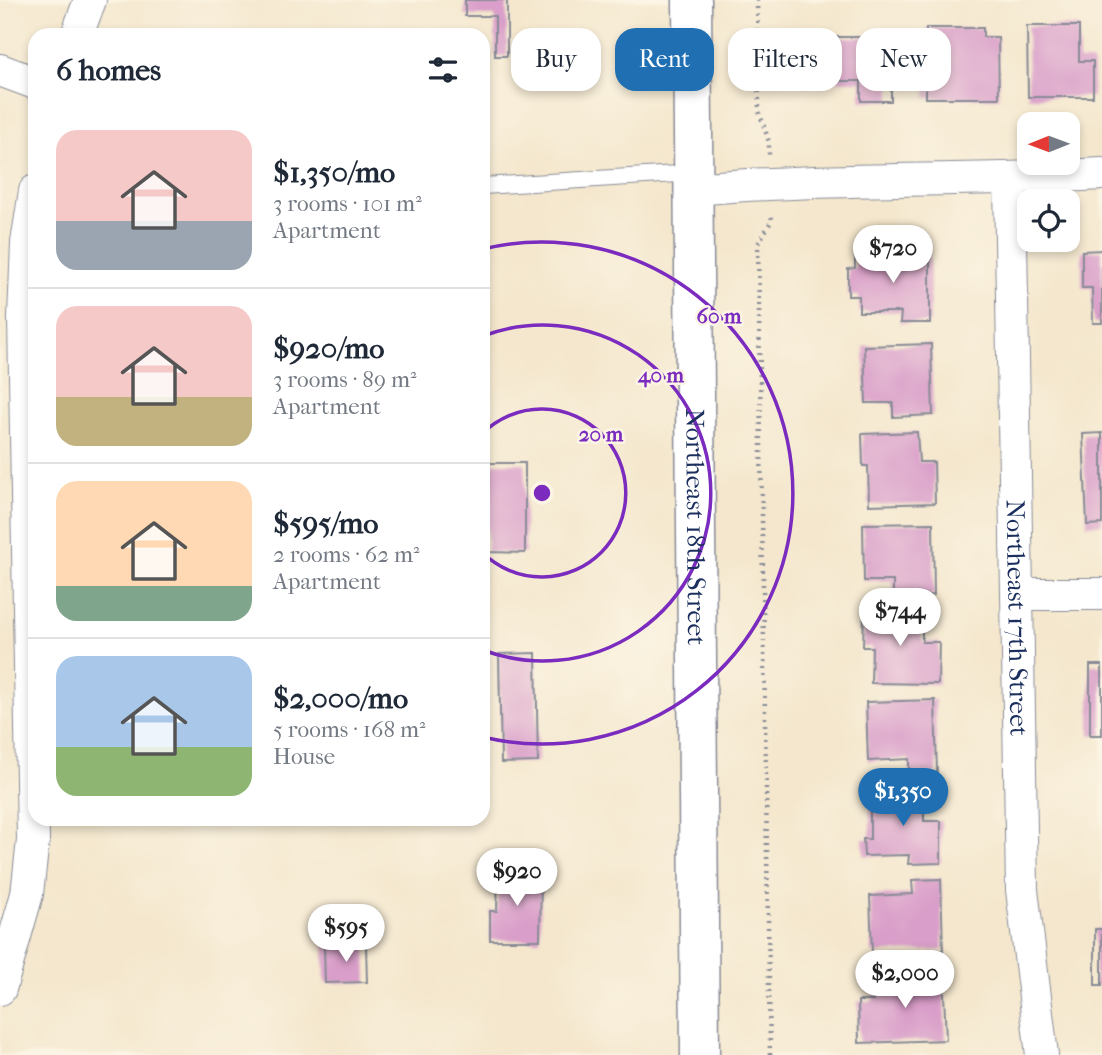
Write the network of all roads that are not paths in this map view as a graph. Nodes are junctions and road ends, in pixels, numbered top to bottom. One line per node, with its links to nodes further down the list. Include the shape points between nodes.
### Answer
1 (90, 0): 3 (street)
2 (692, 0): 8 (street, Northeast 18th Street)
3 (80, 28)
4 (0, 70): 5 (street)
5 (28, 80)
6 (1102, 174): 7 (street)
7 (1010, 180): 8 (street); 12 (street, Northeast 17th Street)
8 (694, 181): 9 (lane); 17 (street, Northeast 18th Street)
9 (490, 186)
10 (28, 236): 11 (street)
11 (14, 562): 14 (street)
12 (1017, 594): 13 (street); 18 (street, Northeast 17th Street, via 1022,890)
13 (1102, 594)
14 (28, 767)
15 (32, 826): 16 (street, via 27,894)
16 (0, 989)
17 (700, 1055)
18 (1042, 1055)

